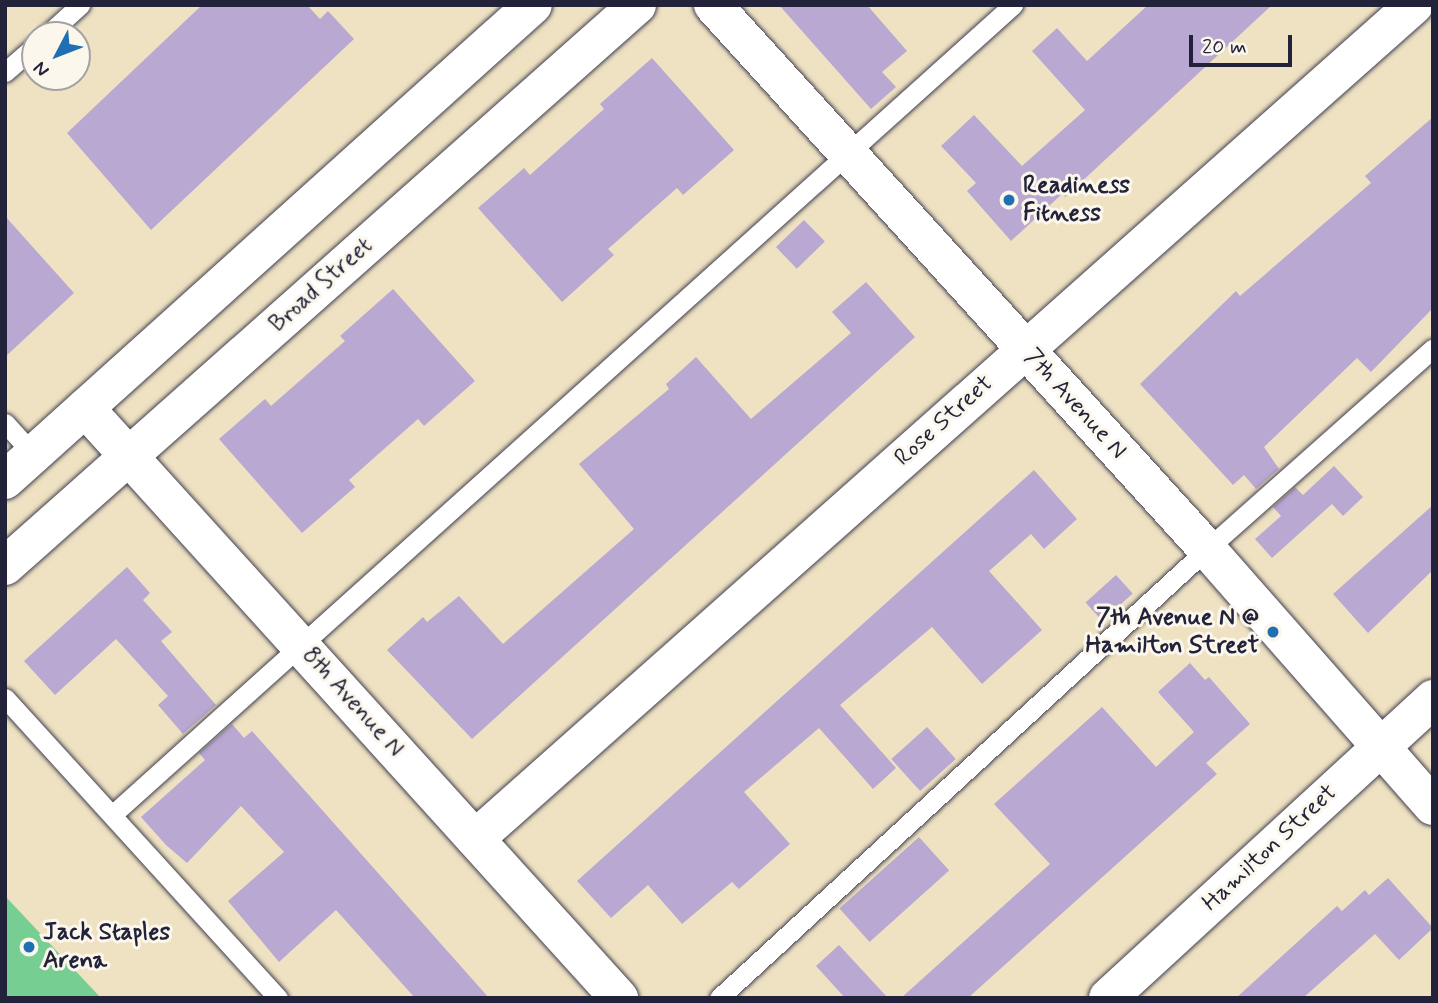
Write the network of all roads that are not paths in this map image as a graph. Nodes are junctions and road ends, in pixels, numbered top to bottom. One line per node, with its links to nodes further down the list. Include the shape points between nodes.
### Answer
1 (80, 5): 7 (lane)
2 (533, 5): 13 (street)
3 (636, 5): 16 (street, Broad Street)
4 (713, 5): 10 (street, 7th Avenue N)
5 (1013, 5): 10 (lane)
6 (1414, 5): 12 (street, Rose Street)
7 (62, 21)
8 (21, 58): 9 (lane)
9 (5, 72)
10 (847, 155): 12 (street, 7th Avenue N); 20 (lane)
11 (1433, 348): 18 (lane)
12 (1026, 349): 18 (street, 7th Avenue N); 26 (street, Rose Street)
13 (85, 408): 15 (street); 16 (street, 8th Avenue N)
14 (5, 423): 15 (lane)
15 (33, 454): 17 (street)
16 (128, 456): 19 (street, Broad Street); 20 (street, 8th Avenue N)
17 (5, 480)
18 (1207, 549): 23 (street, 7th Avenue N); 29 (lane)
19 (5, 566)
20 (302, 644): 25 (lane); 26 (street, 8th Avenue N)
21 (5, 698): 25 (lane)
22 (1433, 699): 23 (street, Hamilton Street)
23 (1380, 747): 24 (street, 7th Avenue N); 30 (street, Hamilton Street)
24 (1433, 806)
25 (112, 815): 27 (lane)
26 (475, 839): 28 (street, 8th Avenue N)
27 (278, 998)
28 (619, 998)
29 (719, 998)
30 (1108, 998)

